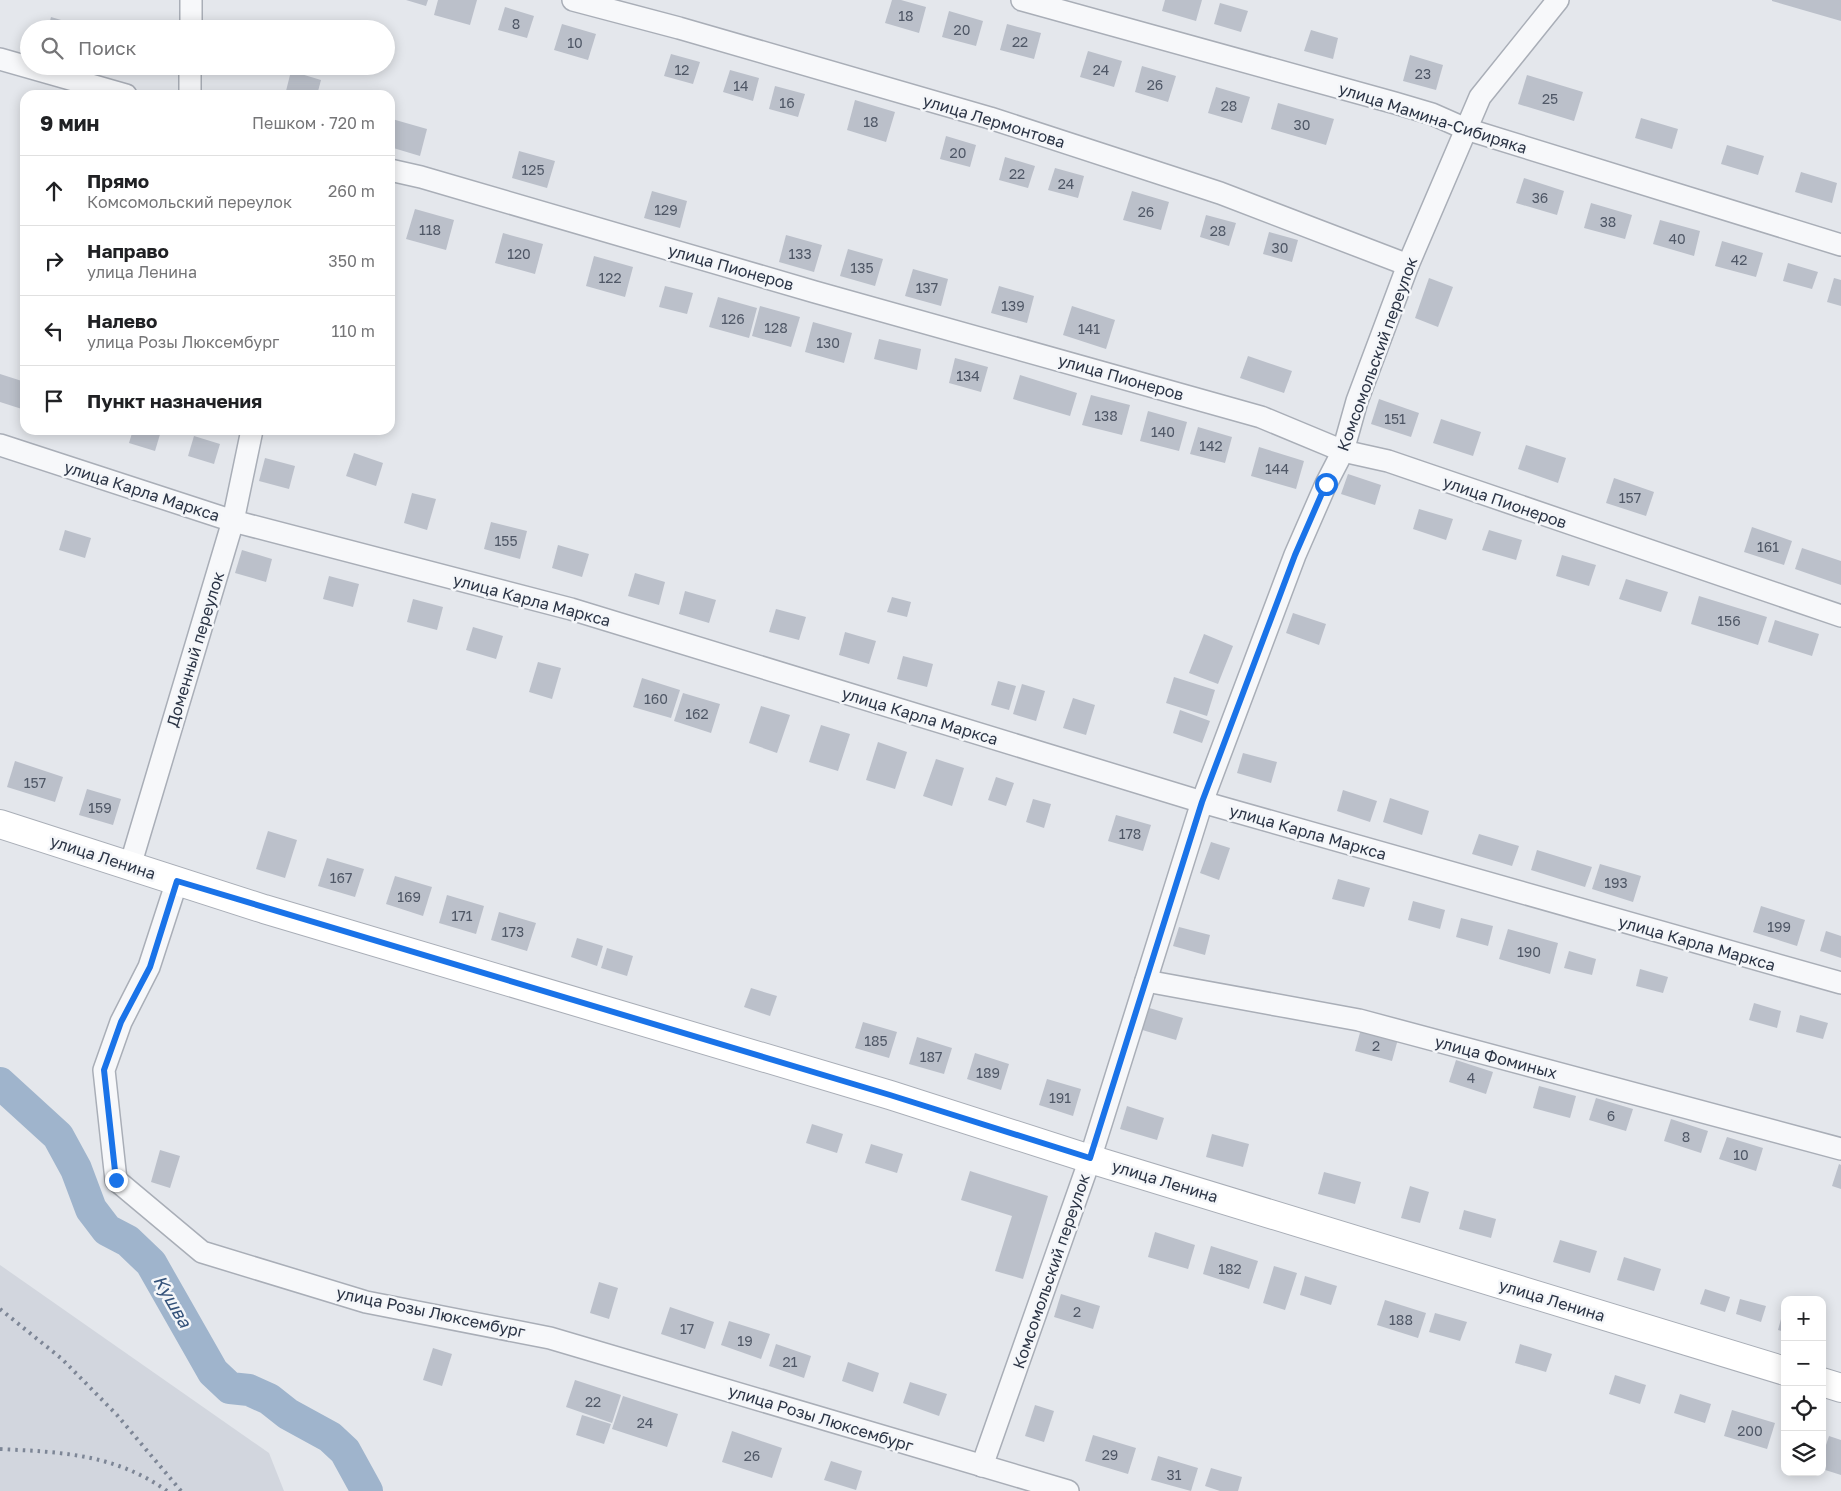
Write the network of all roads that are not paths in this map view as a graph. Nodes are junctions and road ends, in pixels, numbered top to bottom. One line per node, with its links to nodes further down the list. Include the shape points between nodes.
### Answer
1 (191, 0): 5 (street)
2 (573, 0): 15 (street, улица Лермонтова, via 990,118 1220,193)
3 (1022, 0): 12 (street, улица Мамина-Сибиряка, via 1395,103)
4 (1558, 0): 12 (street, Комсомольский переулок, via 1480,98)
5 (190, 20)
6 (0, 59): 7 (street)
7 (20, 65)
8 (56, 75): 10 (street)
9 (190, 75): 11 (street)
10 (108, 90)
11 (190, 90)
12 (1466, 129): 14 (street, улица Мамина-Сибиряка); 15 (street, Комсомольский переулок)
13 (395, 171): 18 (street, улица Пионеров, via 1261,417)
14 (1841, 245)
15 (1408, 265): 18 (street, Комсомольский переулок, via 1357,401)
16 (251, 435): 19 (street, Доменный переулок)
17 (0, 445): 19 (street, улица Карла Маркса)
18 (1343, 451): 20 (street, улица Пионеров, via 1388,462); 21 (street, Комсомольский переулок, via 1295,555)
19 (233, 521): 21 (street, улица Карла Маркса, via 571,609); 23 (street, Доменный переулок)
20 (1841, 616)
21 (1202, 802): 25 (street, Комсомольский переулок); 26 (street, улица Карла Маркса)
22 (0, 824): 23 (main road, улица Ленина)
23 (130, 866): 24 (main road, улица Ленина)
24 (177, 881): 28 (main road, улица Ленина); 32 (street, улица Розы Люксембург, via 150,967 121,1022 104,1070 116,1180 202,1252 366,1302 550,1338)
25 (1146, 981): 27 (street, улица Фоминых, via 1359,1020); 28 (street, Комсомольский переулок)
26 (1841, 983)
27 (1841, 1149)
28 (1090, 1158): 29 (main road, улица Ленина); 32 (street, Комсомольский переулок)
29 (1781, 1370)
30 (1826, 1383): 31 (main road)
31 (1841, 1388)
32 (982, 1466): 33 (street, улица Розы Люксембург)
33 (1068, 1491)

